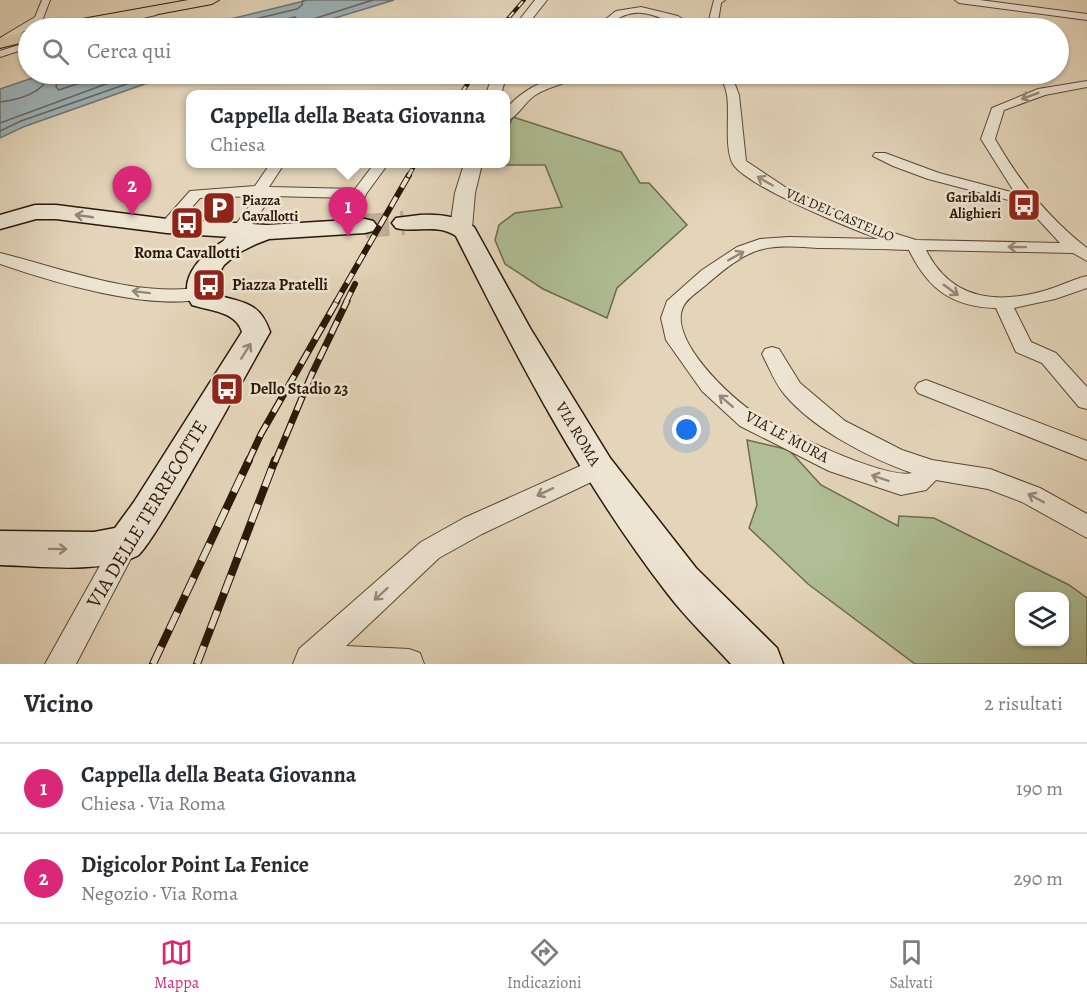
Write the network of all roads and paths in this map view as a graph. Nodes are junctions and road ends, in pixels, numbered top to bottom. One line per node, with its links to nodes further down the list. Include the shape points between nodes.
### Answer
1 (47, 0): 8 (street)
2 (212, 0): 6 (main road)
3 (541, 0): 11 (street)
4 (722, 0): 14 (street, via 717,2)
5 (959, 0): 7 (street)
6 (172, 8): 9 (main road); 10 (street)
7 (1087, 17)
8 (39, 18)
9 (116, 18)
10 (130, 18)
11 (527, 18)
12 (612, 18): 13 (street, via 643,10)
13 (677, 18)
14 (714, 18)
15 (18, 32): 17 (street)
16 (18, 38): 17 (main road)
17 (0, 43)
18 (18, 48): 19 (street)
19 (0, 54)
20 (547, 84): 23 (street, via 519,99)
21 (729, 84): 38 (street, VIA DEL CASTELLO, one-way to 21, via 864,229 783,192 750,172 740,163 737,153)
22 (1087, 84): 30 (street, one-way to 30, via 1042,92 998,108 988,140)
23 (510, 111)
24 (880, 156): 30 (street, via 918,173)
25 (275, 168): 28 (street)
26 (378, 168): 29 (street)
27 (472, 168): 35 (street)
28 (264, 191): 29 (street); 33 (street, via 195,194); 36 (street)
29 (359, 195): 34 (street)
30 (1026, 200): 40 (street)
31 (0, 222): 33 (main road, one-way to 31, via 56,212 35,212)
32 (404, 223): 35 (main road, via 440,222)
33 (167, 226): 36 (main road)
34 (355, 227): 37 (main road)
35 (461, 228): 49 (main road, VIA ROMA)
36 (239, 230): 37 (main road); 39 (street)
37 (267, 232): 39 (main road)
38 (915, 245): 40 (street, VIA DEL CASTELLO, one-way to 38); 44 (street, one-way to 44, via 931,275 961,297); 50 (street, VIA LE MURA, one-way to 38, via 917,483 902,485 837,464 748,420 709,386 687,358 676,340 671,318 674,305 708,274 760,244)
39 (224, 251): 43 (main road, via 200,279)
40 (1081, 252)
41 (0, 258): 43 (street, one-way to 41, via 182,297 114,288)
42 (1087, 281): 44 (street, via 1045,297)
43 (199, 294): 52 (main road, VIA DELLE TERRECOTTE, one-way to 43, via 256,332 247,313 209,302)
44 (1003, 303): 47 (street, via 1023,347 1049,358)
45 (772, 354): 50 (street, via 792,389 837,427 894,457)
46 (926, 388): 48 (street)
47 (1087, 401)
48 (1087, 451)
49 (598, 468): 54 (street, one-way to 54, via 429,550); 57 (main road, VIA ROMA, via 682,581)
50 (932, 470): 51 (street, one-way to 50, via 1031,495 990,479)
51 (1087, 527)
52 (126, 543): 53 (main road, one-way to 52, via 94,549); 55 (street, VIA DELLE TERRECOTTE)
53 (0, 548)
54 (309, 662): 56 (street)
55 (60, 664)
56 (408, 664)
57 (761, 664)

